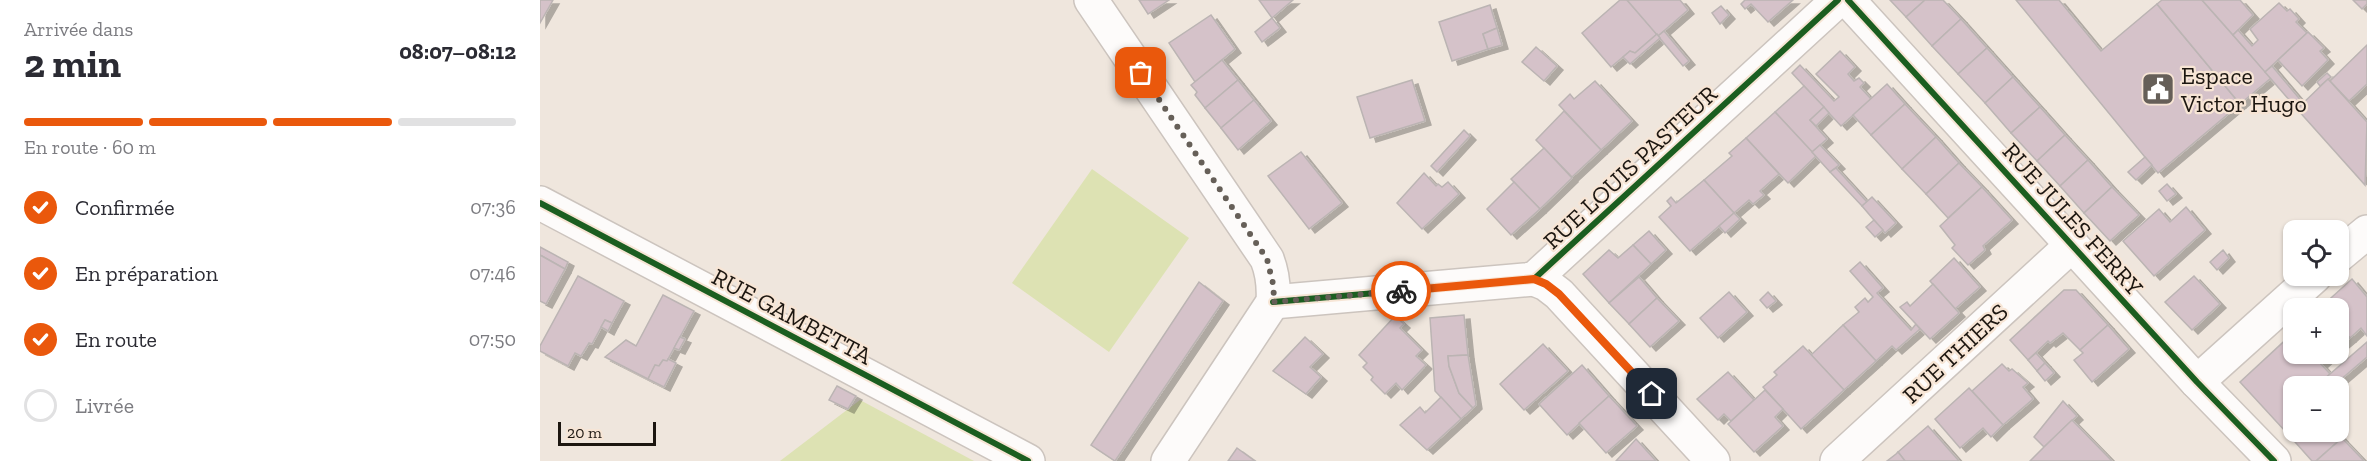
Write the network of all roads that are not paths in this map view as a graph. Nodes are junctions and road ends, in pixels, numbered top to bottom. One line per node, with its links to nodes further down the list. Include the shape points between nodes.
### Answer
1 (1091, 0): 10 (street, via 1267,259)
2 (1838, 0): 8 (street, RUE LOUIS PASTEUR)
3 (1848, 0): 6 (street, RUE JULES FERRY)
4 (540, 203): 12 (street, RUE GAMBETTA)
5 (2367, 232): 7 (street)
6 (2072, 245): 11 (street, RUE JULES FERRY); 15 (street, RUE THIERS)
7 (2349, 247)
8 (1534, 279): 10 (street, RUE LOUIS PASTEUR); 14 (street, via 1559,294)
9 (2304, 286): 11 (street)
10 (1273, 302): 13 (street)
11 (2197, 381): 16 (street, RUE JULES FERRY)
12 (1028, 461)
13 (1168, 461)
14 (1713, 461)
15 (1837, 461)
16 (2274, 461)

